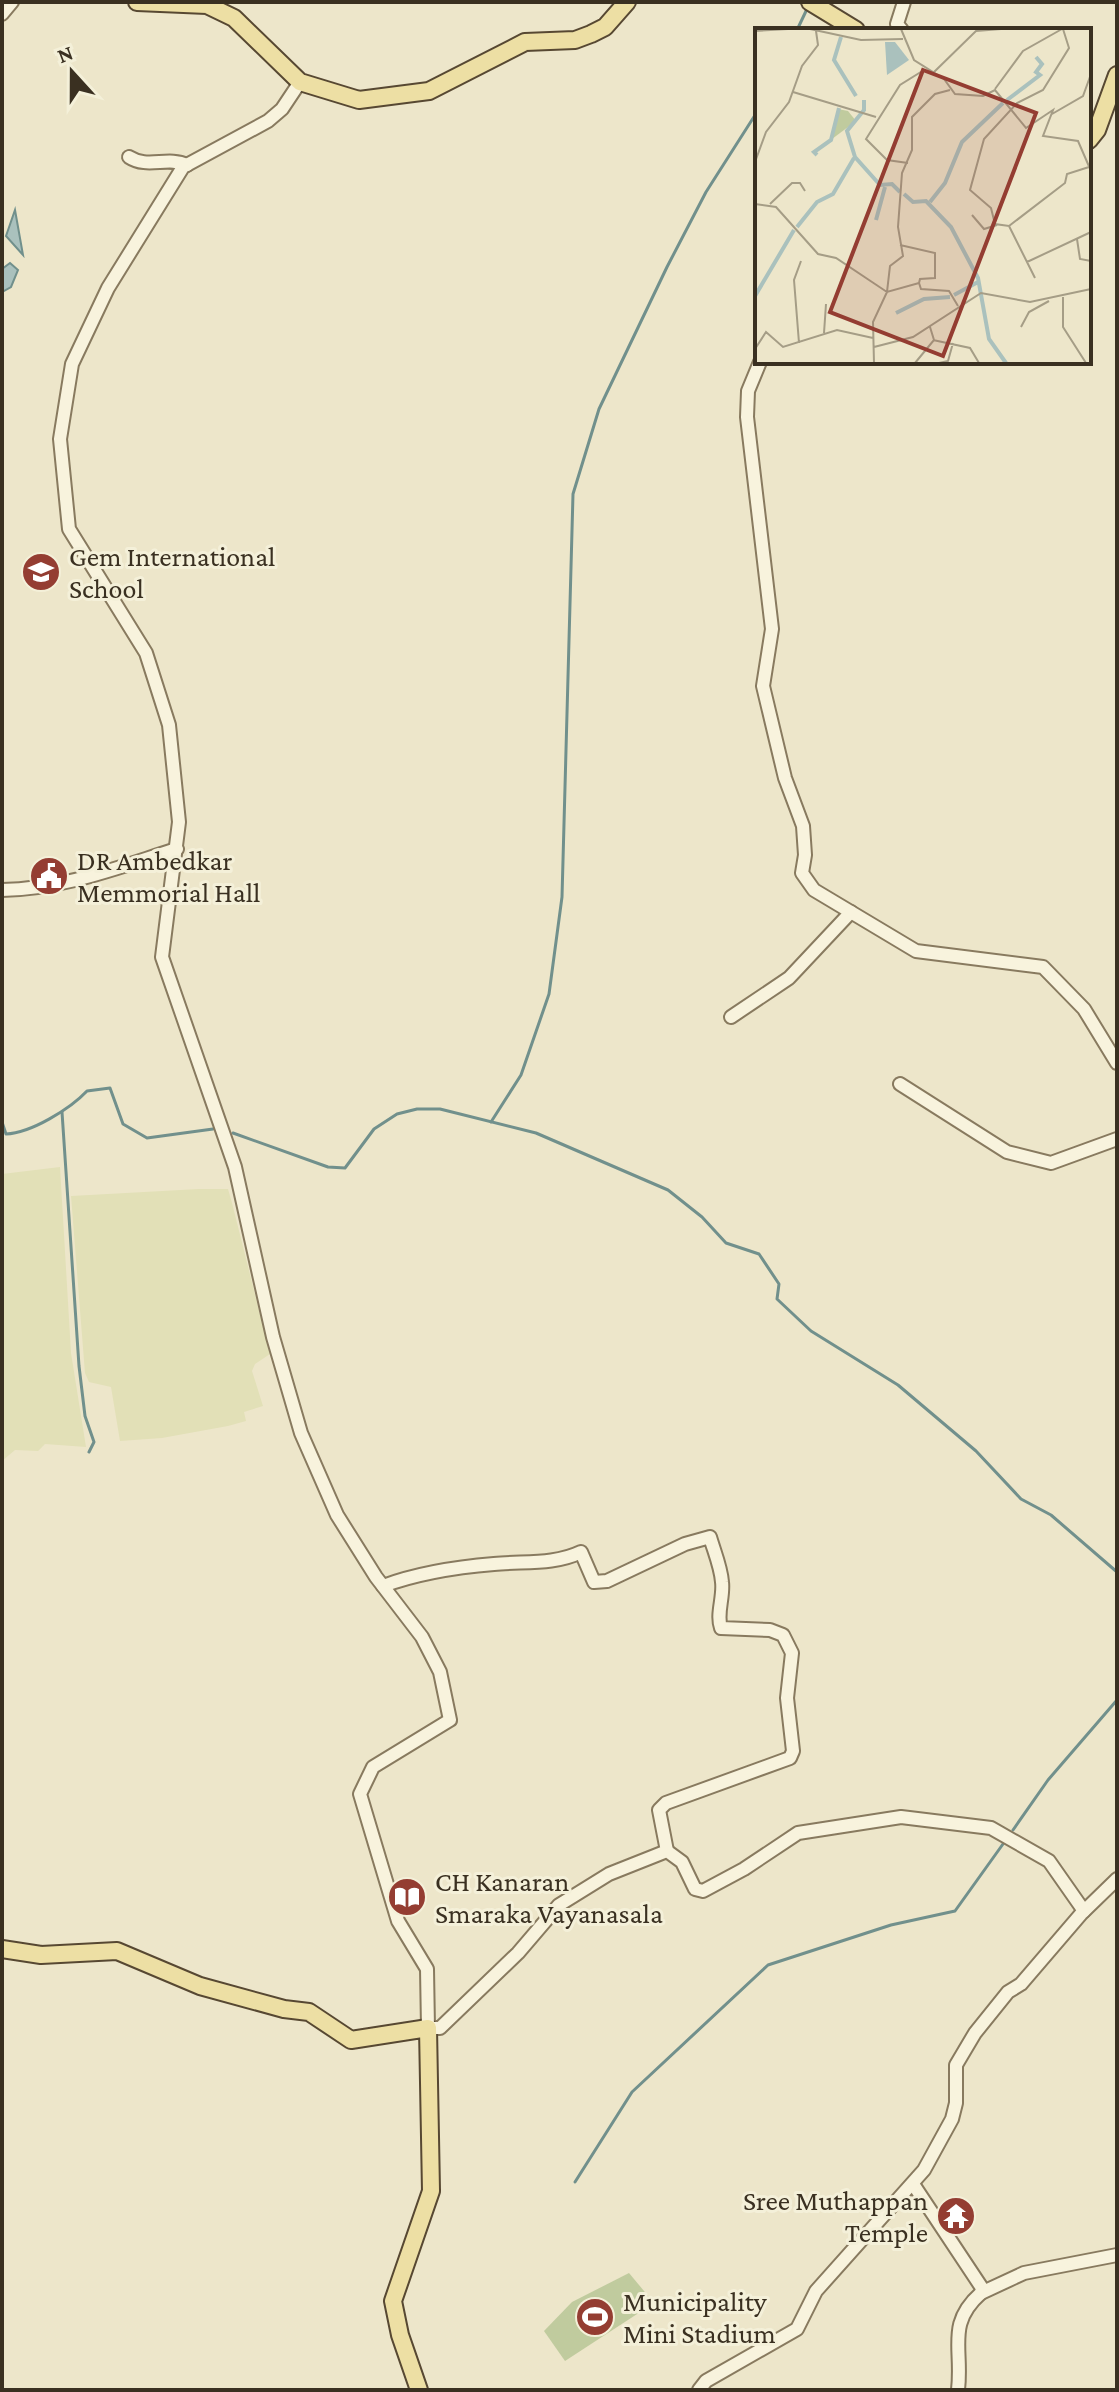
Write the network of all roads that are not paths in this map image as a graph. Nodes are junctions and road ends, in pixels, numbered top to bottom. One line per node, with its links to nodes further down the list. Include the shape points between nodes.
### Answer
1 (12, 2): 6 (street)
2 (137, 2): 10 (main road, via 207,5 234,18)
3 (627, 2): 10 (main road, via 605,27 591,34 575,40 525,42 429,91 359,100)
4 (810, 2): 7 (main road)
5 (904, 2): 8 (street)
6 (2, 14)
7 (853, 28)
8 (900, 28)
9 (1117, 75): 11 (main road)
10 (300, 82): 13 (street, via 268,121)
11 (1091, 138)
12 (129, 157): 13 (street)
13 (187, 165): 15 (street, via 108,288 72,364 60,439 69,529 146,653 169,725)
14 (759, 364): 17 (street, via 748,391 747,417 772,629 763,686 785,778 803,826 802,873 814,890)
15 (177, 849): 16 (street, via 67,884); 22 (street, via 162,957 235,1167 273,1337 301,1433 337,1515)
16 (2, 890)
17 (851, 912): 18 (street, via 789,978); 19 (street, via 916,951 1043,967 1084,1009)
18 (731, 1017)
19 (1117, 1063)
20 (900, 1084): 21 (street, via 1007,1152 1051,1163)
21 (1117, 1139)
22 (383, 1586): 23 (street, via 413,1575 543,1562 581,1552 594,1582 607,1581 710,1537 722,1578 721,1628 783,1635 792,1653 787,1698 793,1751 790,1758 666,1803 659,1810); 27 (street, via 422,1637 440,1672 450,1720 373,1767 360,1794 398,1921 427,1969)
23 (667, 1851): 25 (street, via 682,1862 695,1889 703,1891 798,1833 901,1817 952,1821 991,1828 1049,1861); 27 (street, via 609,1874 559,1905 482,1990 440,2028)
24 (1117, 1879): 25 (street)
25 (1084, 1911): 28 (street, via 975,2033 956,2065 952,2119)
26 (2, 1949): 27 (main road, via 41,1955 117,1951 200,1986 309,2012 351,2040)
27 (428, 2028): 31 (main road, via 431,2191 393,2301)
28 (913, 2184): 30 (street); 32 (street, via 816,2291 797,2329)
29 (1117, 2255): 30 (street, via 1024,2273)
30 (981, 2293): 33 (street, via 964,2309 958,2326)
31 (419, 2390)
32 (699, 2390)
33 (958, 2390)

